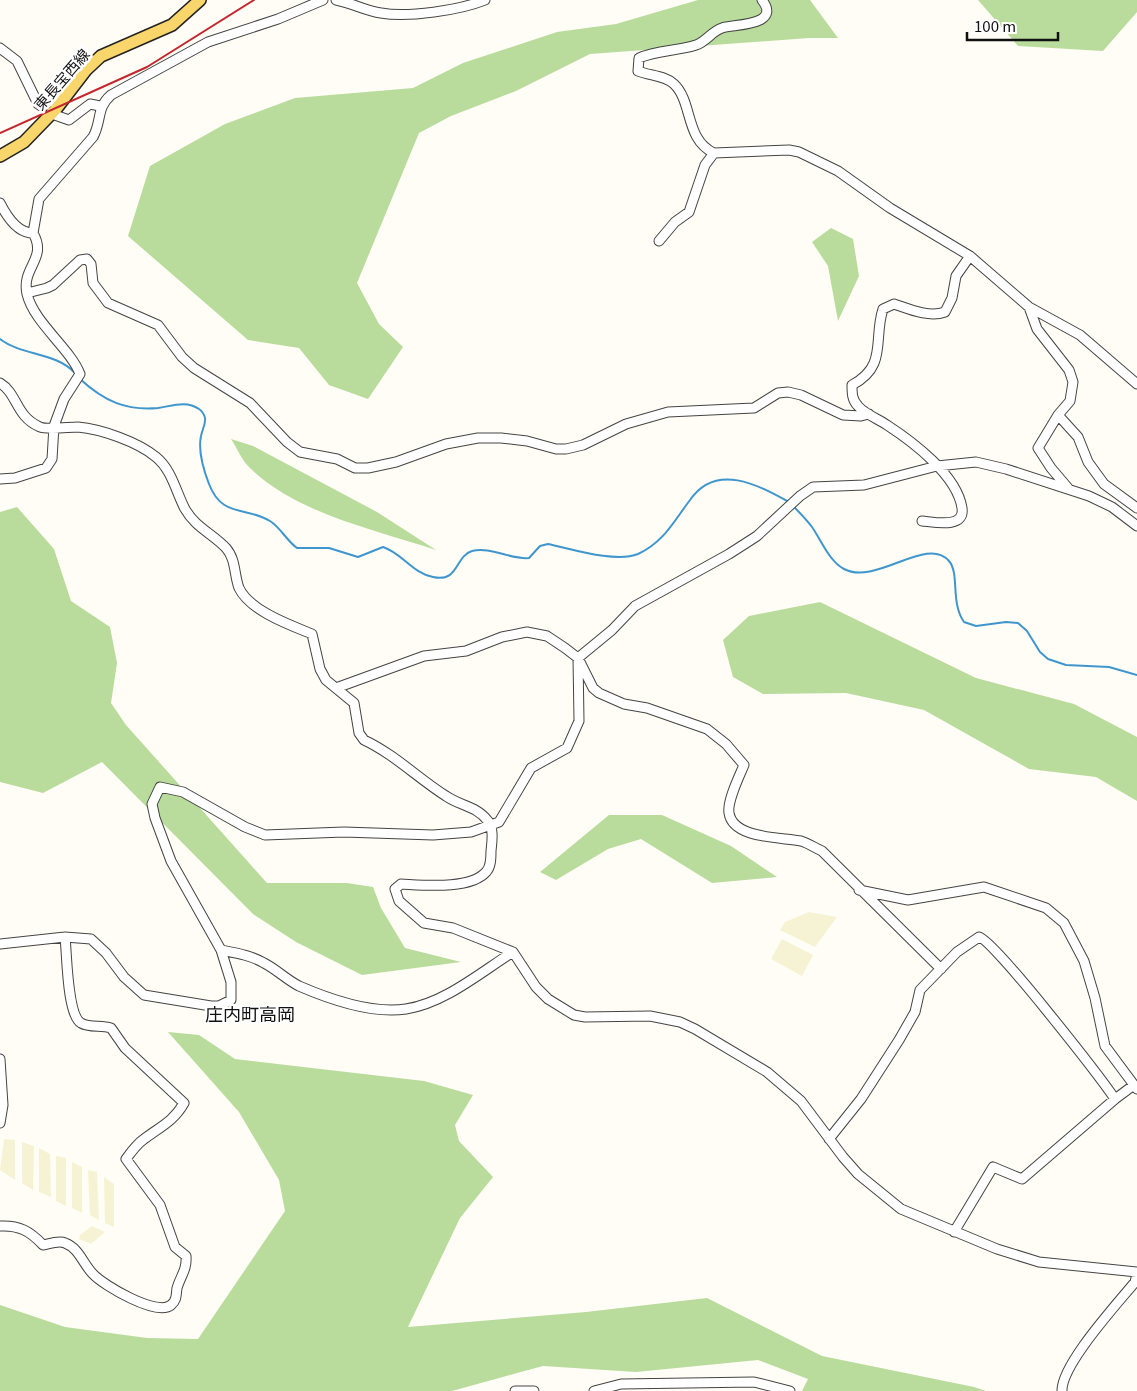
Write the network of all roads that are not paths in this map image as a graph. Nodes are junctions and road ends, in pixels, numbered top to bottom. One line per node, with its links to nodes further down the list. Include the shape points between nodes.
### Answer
1 (200, 0): 7 (main road, 東長宝西線, via 172,25 101,56)
2 (323, 0): 8 (street, via 208,42 118,90)
3 (336, 0): 4 (street, via 401,16)
4 (485, 0)
5 (762, 0): 10 (street, via 765,13 756,23 726,26 696,45 639,58 638,72 664,77 677,88 697,138 704,148)
6 (0, 48): 7 (street, via 17,61 41,106)
7 (69, 94): 9 (main road, 東長宝西線)
8 (100, 106): 9 (street, via 90,104 69,120); 13 (street, via 93,137 39,199)
9 (52, 114): 11 (main road, 東長宝西線, via 24,142)
10 (714, 153): 14 (street, via 704,165 689,212 675,222); 15 (street, via 799,152 838,171 890,208)
11 (0, 156)
12 (0, 203): 13 (street, via 13,223 27,233)
13 (33, 233): 16 (street, via 38,247 35,261 26,274)
14 (659, 241)
15 (970, 256): 17 (street); 20 (street, via 956,276 952,298 945,312 938,315 894,304 883,309 876,356 865,378 852,385 851,395 855,402)
16 (27, 293): 20 (street, via 47,288 80,260 87,260 91,264 93,283 108,303 158,325 182,358 250,403 287,442 300,452 337,459 355,468 396,462 446,444 478,438 518,440 566,449 583,445 626,424 668,412 754,408 778,393 801,395 843,415); 22 (street, via 51,335 80,374 64,399)
17 (1029, 307): 19 (street, via 1080,334); 21 (street, via 1037,329 1069,370 1073,382 1070,401)
18 (0, 383): 22 (street, via 10,392 27,419 42,428)
19 (1137, 384)
20 (869, 414): 23 (street, via 908,439)
21 (1058, 415): 25 (street, via 1038,448); 26 (street, via 1078,437 1088,462 1104,484)
22 (54, 426): 24 (street, via 52,459 46,468 15,478); 30 (street, via 80,428 118,438 157,458 166,468 191,519 226,549 240,588 248,600 276,619 312,634 320,668 326,680)
23 (937, 466): 25 (street, via 976,462); 27 (street, via 953,486 962,513 952,523); 29 (street, via 864,485 813,488 757,536 635,606)
24 (0, 479)
25 (1068, 488): 28 (street, via 1112,507)
26 (1137, 508)
27 (922, 522)
28 (1137, 526)
29 (578, 658): 30 (street, via 547,636 526,632 466,651 424,656); 31 (street, via 580,700 576,731 567,748 531,768 499,822); 32 (street, via 593,688 599,693 624,704 647,708 707,729 726,744 744,765 729,813 735,826 747,833 803,842 822,851)
30 (336, 688): 31 (street, via 354,703 359,732 364,740 448,798 470,806)
31 (490, 823): 35 (street, via 471,832 433,835 344,832 265,835 184,792 160,787 152,804 161,835 171,861); 36 (street, via 490,864 479,878 441,885 401,884 395,889 395,894 424,923 453,928)
32 (859, 890): 37 (street); 39 (street, via 908,900 984,887 1046,908 1064,923 1084,961 1105,1046)
33 (65, 937): 34 (street); 35 (street, via 82,937 97,943 124,977 144,995 203,1006 219,1006 231,1000 231,982); 44 (street, via 70,994 78,1022 111,1028 125,1048 184,1103 178,1114 143,1139 126,1160 160,1205 175,1248 186,1256 187,1267 180,1277 176,1299 170,1306 161,1308 110,1288 66,1243 59,1241 43,1246 15,1225)
34 (0, 944)
35 (221, 950): 36 (street, via 248,955 298,985 330,997 369,1007 394,1009 435,999)
36 (513, 952): 43 (street, via 536,987 548,999 574,1015 660,1018 695,1029 725,1046 792,1091)
37 (942, 969): 41 (street, via 972,940 979,937 988,941); 43 (street, via 920,990 915,1012 899,1040 861,1099)
38 (0, 1060): 40 (street)
39 (1135, 1087): 41 (street)
40 (1, 1089): 42 (street)
41 (1115, 1099): 45 (street, via 1022,1179 993,1167)
42 (0, 1123)
43 (829, 1139): 45 (street, via 858,1174 901,1209)
44 (0, 1226)
45 (954, 1232): 46 (street, via 1039,1262)
46 (1137, 1273): 51 (street, via 1135,1282 1079,1353 1062,1384)
47 (515, 1391): 48 (street)
48 (534, 1391)
49 (594, 1391): 50 (street, via 622,1384 754,1382)
50 (790, 1391)
51 (1062, 1391)

